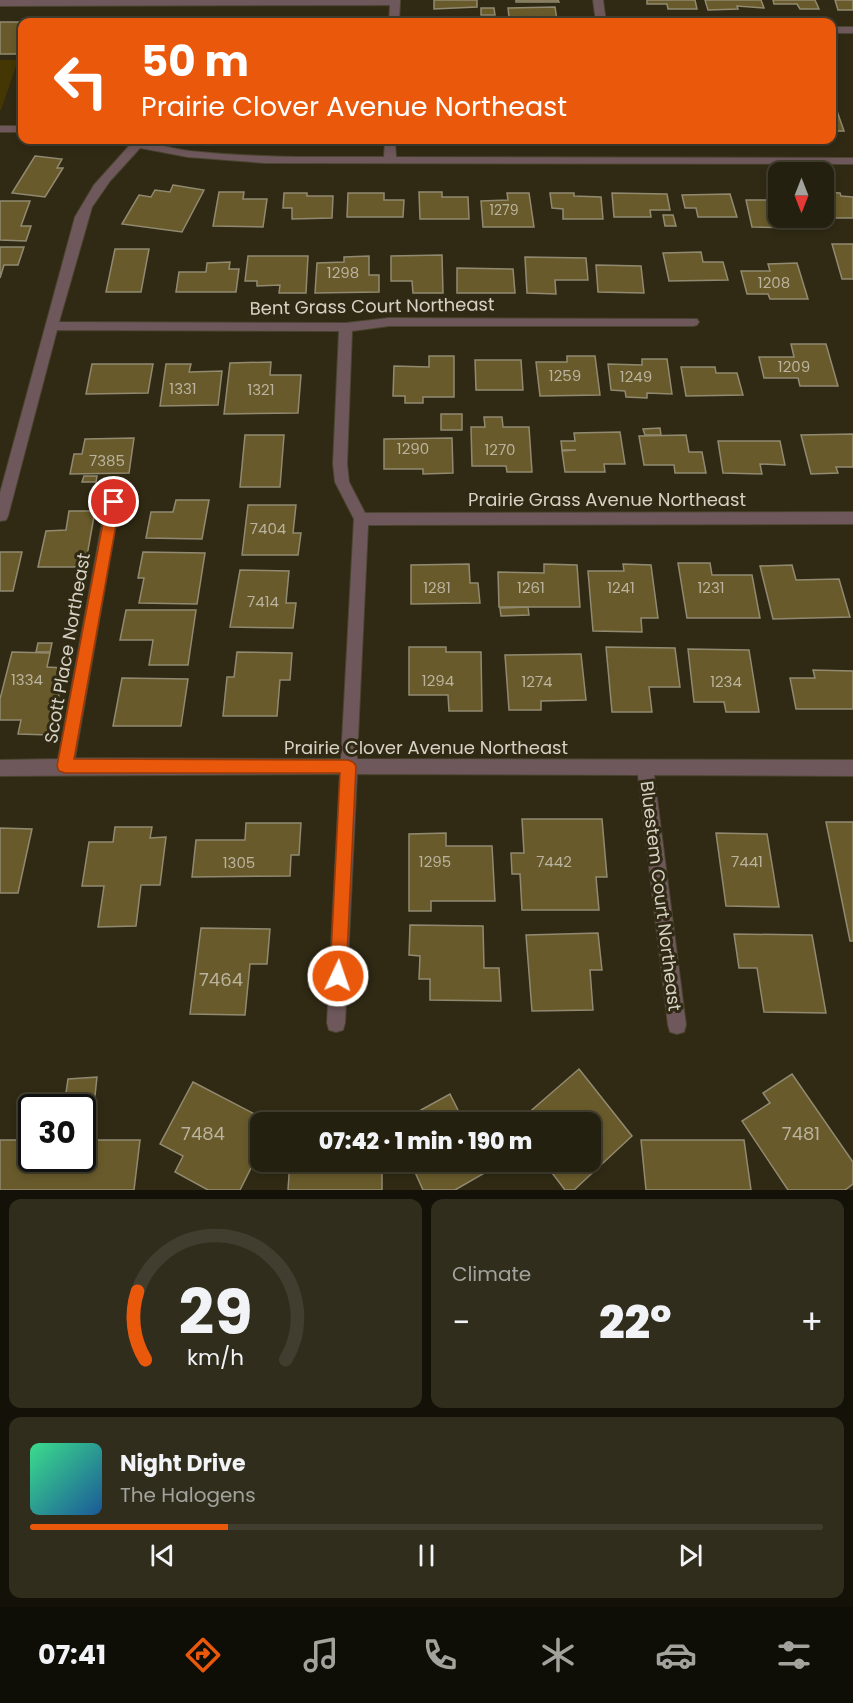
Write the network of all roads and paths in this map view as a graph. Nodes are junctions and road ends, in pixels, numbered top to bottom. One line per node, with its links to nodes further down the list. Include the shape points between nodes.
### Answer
1 (598, 0): 5 (street)
2 (394, 1): 3 (street); 4 (street)
3 (0, 3)
4 (394, 18)
5 (600, 18)
6 (836, 31): 7 (street)
7 (852, 34)
8 (0, 129): 9 (street)
9 (18, 129)
10 (137, 144): 12 (street, via 227,159); 15 (street, via 86,205)
11 (390, 144): 12 (street)
12 (390, 160): 13 (street)
13 (853, 160)
14 (693, 322): 16 (street, Bent Grass Court Northeast, via 388,322)
15 (51, 326): 16 (street, Bent Grass Court Northeast); 18 (street)
16 (345, 327): 20 (street, via 340,464 342,482)
17 (114, 502): 21 (street, Scott Place Northeast)
18 (1, 516)
19 (853, 518): 20 (street, Prairie Grass Avenue Northeast)
20 (361, 519): 22 (street)
21 (65, 766): 22 (street, Prairie Clover Avenue Northeast); 24 (street, Prairie Clover Avenue Northeast)
22 (348, 766): 23 (street, Prairie Clover Avenue Northeast); 26 (street)
23 (645, 766): 25 (street, Prairie Clover Avenue Northeast); 27 (street, Bluestem Court Northeast)
24 (0, 768)
25 (853, 768)
26 (336, 1023)
27 (677, 1026)

